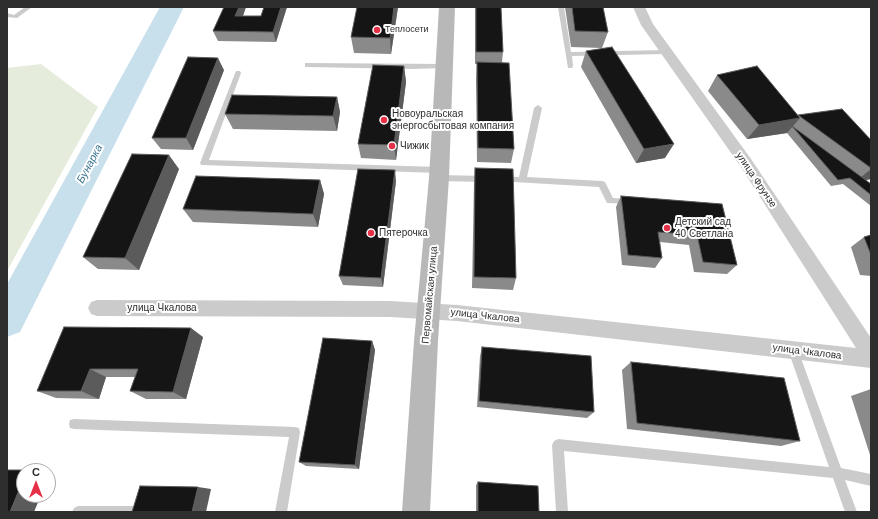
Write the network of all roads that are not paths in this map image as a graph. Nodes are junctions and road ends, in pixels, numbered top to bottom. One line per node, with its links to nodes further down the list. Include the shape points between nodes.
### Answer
1 (29, 7): 5 (lane, via 14,17)
2 (447, 7): 9 (main road, Первомайская улица)
3 (561, 7): 7 (lane)
4 (639, 7): 6 (street, улица Фрунзе, via 647,25)
5 (7, 15)
6 (666, 52): 7 (lane); 19 (street, улица Фрунзе, via 746,163)
7 (568, 54): 10 (lane)
8 (307, 65): 9 (lane)
9 (445, 66): 13 (main road, Первомайская улица)
10 (570, 66)
11 (238, 73): 13 (lane, via 204,163)
12 (538, 108): 14 (lane)
13 (439, 174): 14 (lane); 17 (main road, Первомайская улица)
14 (522, 180): 15 (lane, via 602,184 610,201)
15 (641, 202)
16 (98, 308): 17 (street, улица Чкалова)
17 (428, 311): 18 (street, улица Чкалова); 27 (main road, Первомайская улица)
18 (793, 350): 20 (street, улица Чкалова); 22 (lane)
19 (871, 354)
20 (871, 359)
21 (74, 424): 26 (lane, via 295,432)
22 (838, 473): 23 (lane); 28 (lane, via 558,445); 29 (lane)
23 (871, 480)
24 (78, 512): 25 (lane)
25 (138, 512)
26 (281, 512)
27 (416, 512)
28 (562, 512)
29 (851, 512)

